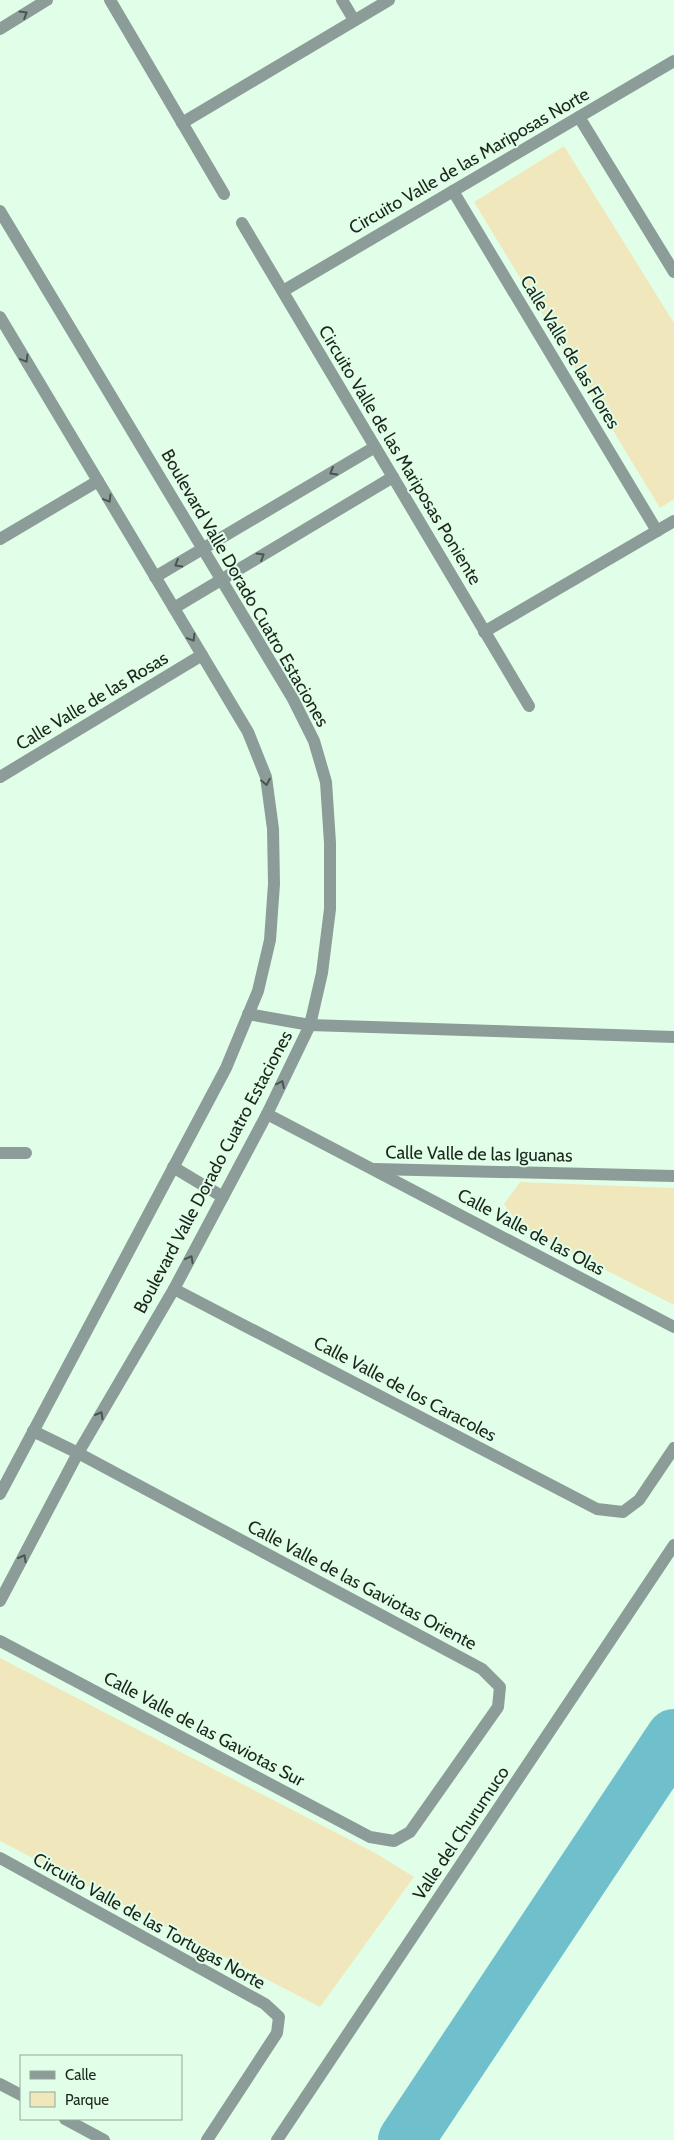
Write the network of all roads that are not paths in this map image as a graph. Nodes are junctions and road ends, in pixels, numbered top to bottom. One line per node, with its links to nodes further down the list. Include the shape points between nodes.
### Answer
1 (47, 0): 6 (street, one-way to 1)
2 (110, 0): 9 (street)
3 (342, 0): 5 (street)
4 (389, 0): 5 (street)
5 (354, 20): 9 (street)
6 (0, 28)
7 (674, 61): 8 (street, Circuito Valle de las Mariposas Norte)
8 (579, 117): 10 (street, Circuito Valle de las Mariposas Norte); 14 (street)
9 (182, 123): 11 (street)
10 (453, 191): 15 (street, Circuito Valle de las Mariposas Norte); 21 (street, Calle Valle de las Flores)
11 (224, 194)
12 (0, 211): 23 (street, Boulevard Valle Dorado Cuatro Estaciones)
13 (242, 223): 15 (street, Circuito Valle de las Mariposas Poniente)
14 (674, 272)
15 (283, 291): 17 (street, Circuito Valle de las Mariposas Poniente)
16 (0, 317): 19 (street, Boulevard Valle Dorado Cuatro Estaciones, one-way to 19)
17 (375, 447): 18 (street, Circuito Valle de las Mariposas Poniente); 23 (street, one-way to 23)
18 (393, 477): 25 (street, one-way to 18); 27 (street, Circuito Valle de las Mariposas Poniente)
19 (98, 480): 22 (street); 24 (street, Boulevard Valle Dorado Cuatro Estaciones, one-way to 24)
20 (674, 521): 21 (street)
21 (657, 531): 27 (street)
22 (0, 539)
23 (203, 549): 24 (street, one-way to 24); 25 (street, Boulevard Valle Dorado Cuatro Estaciones)
24 (155, 577): 26 (street, Boulevard Valle Dorado Cuatro Estaciones)
25 (221, 580): 26 (street); 32 (street, Boulevard Valle Dorado Cuatro Estaciones, via 293,699 314,741 326,782 330,909 322,973)
26 (174, 608): 28 (street, Boulevard Valle Dorado Cuatro Estaciones, one-way to 28)
27 (484, 632): 29 (street, Circuito Valle de las Mariposas Poniente)
28 (202, 655): 30 (street, Calle Valle de las Rosas); 31 (street, Boulevard Valle Dorado Cuatro Estaciones, one-way to 31, via 248,732 266,777 273,829 270,940 258,991)
29 (530, 706)
30 (0, 778)
31 (248, 1014): 32 (street); 37 (street, Boulevard Valle Dorado Cuatro Estaciones, via 226,1068)
32 (310, 1025): 33 (street); 34 (street, Boulevard Valle Dorado Cuatro Estaciones, one-way to 32)
33 (674, 1037)
34 (268, 1114): 38 (street, Calle Valle de las Iguanas); 40 (street, Boulevard Valle Dorado Cuatro Estaciones)
35 (0, 1153): 36 (street)
36 (26, 1153)
37 (174, 1167): 40 (street); 43 (street, Boulevard Valle Dorado Cuatro Estaciones)
38 (372, 1169): 39 (street, Calle Valle de las Iguanas); 42 (street, Calle Valle de las Olas)
39 (674, 1176)
40 (223, 1197): 41 (street, Boulevard Valle Dorado Cuatro Estaciones, one-way to 40)
41 (174, 1289): 44 (street, Calle Valle de los Caracoles, via 597,1509 623,1512 639,1500); 45 (street, Boulevard Valle Dorado Cuatro Estaciones, one-way to 41)
42 (674, 1327)
43 (33, 1431): 45 (street, Calle Valle de las Gaviotas Oriente); 46 (street, Boulevard Valle Dorado Cuatro Estaciones)
44 (674, 1448)
45 (78, 1453): 48 (street, Boulevard Valle Dorado Cuatro Estaciones, one-way to 45); 50 (street, Calle Valle de las Gaviotas Oriente, via 482,1669 500,1687 498,1707 410,1832)
46 (0, 1494)
47 (674, 1544): 57 (street, Valle del Churumuco)
48 (0, 1601)
49 (0, 1641): 50 (street, Calle Valle de las Gaviotas Sur, via 370,1837)
50 (394, 1842)
51 (0, 1858): 56 (street, Circuito Valle de las Tortugas Norte, via 264,2004 279,2017 277,2033)
52 (0, 2084): 53 (street)
53 (20, 2094)
54 (67, 2120): 55 (street)
55 (104, 2140)
56 (207, 2140)
57 (276, 2140)

